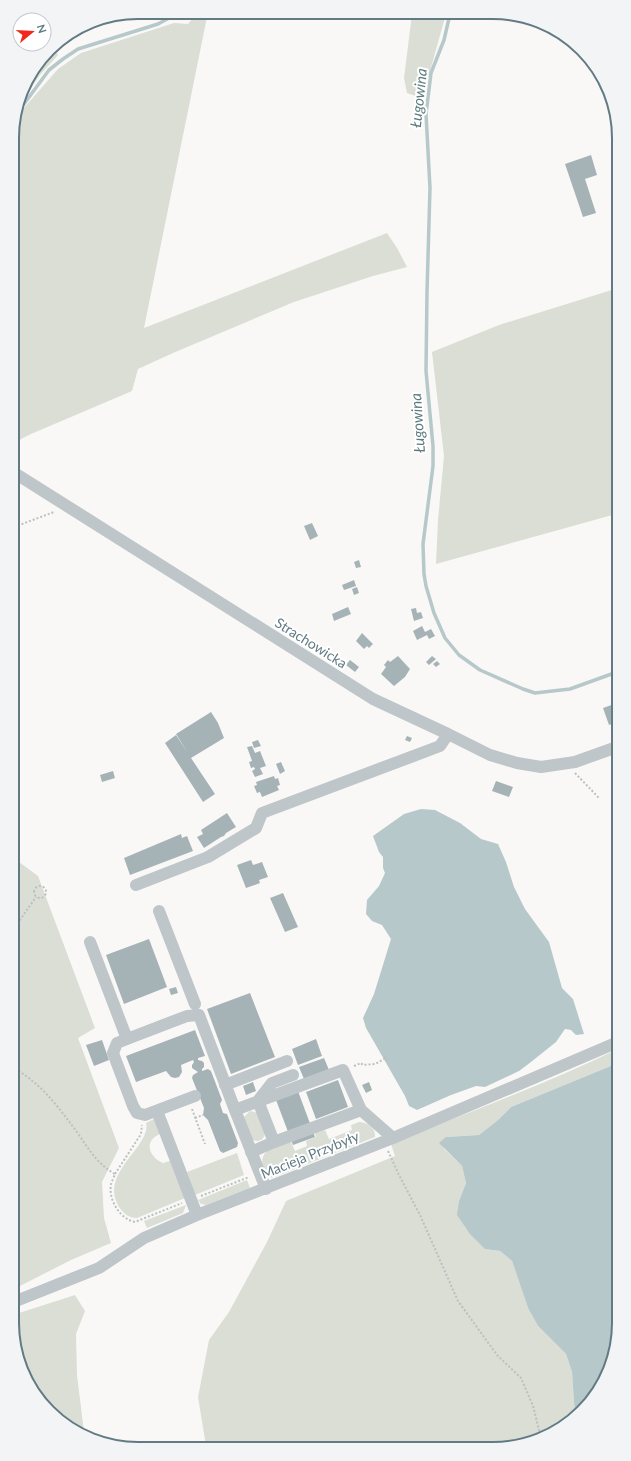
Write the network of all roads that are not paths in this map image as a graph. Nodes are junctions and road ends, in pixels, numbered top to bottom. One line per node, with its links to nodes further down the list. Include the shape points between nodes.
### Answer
1 (19, 476): 2 (street, Strachowicka, via 373,699)
2 (448, 734): 3 (street, Strachowicka, via 490,755 541,767 570,763); 4 (street, via 440,746 262,813 256,828 208,858)
3 (612, 749)
4 (136, 884)
5 (159, 911): 7 (street)
6 (90, 942): 8 (street)
7 (195, 1004)
8 (127, 1039): 12 (street, via 187,1016 199,1015); 17 (street, via 117,1043 113,1053 133,1106 137,1113 145,1115)
9 (612, 1045): 18 (street, Macieja Przybyły)
10 (287, 1061): 12 (street)
11 (293, 1075): 14 (street, via 272,1083)
12 (225, 1084): 15 (street)
13 (191, 1097): 17 (street)
14 (258, 1100): 15 (street); 16 (street, via 344,1070); 19 (street)
15 (235, 1110): 20 (street)
16 (361, 1110): 18 (street); 19 (street)
17 (157, 1111): 22 (street)
18 (388, 1140): 21 (street, Macieja Przybyły)
19 (274, 1142): 20 (street)
20 (251, 1152): 21 (street)
21 (266, 1189): 22 (street, Macieja Przybyły)
22 (197, 1215): 23 (street, Macieja Przybyły, via 144,1238 99,1268)
23 (19, 1299)

